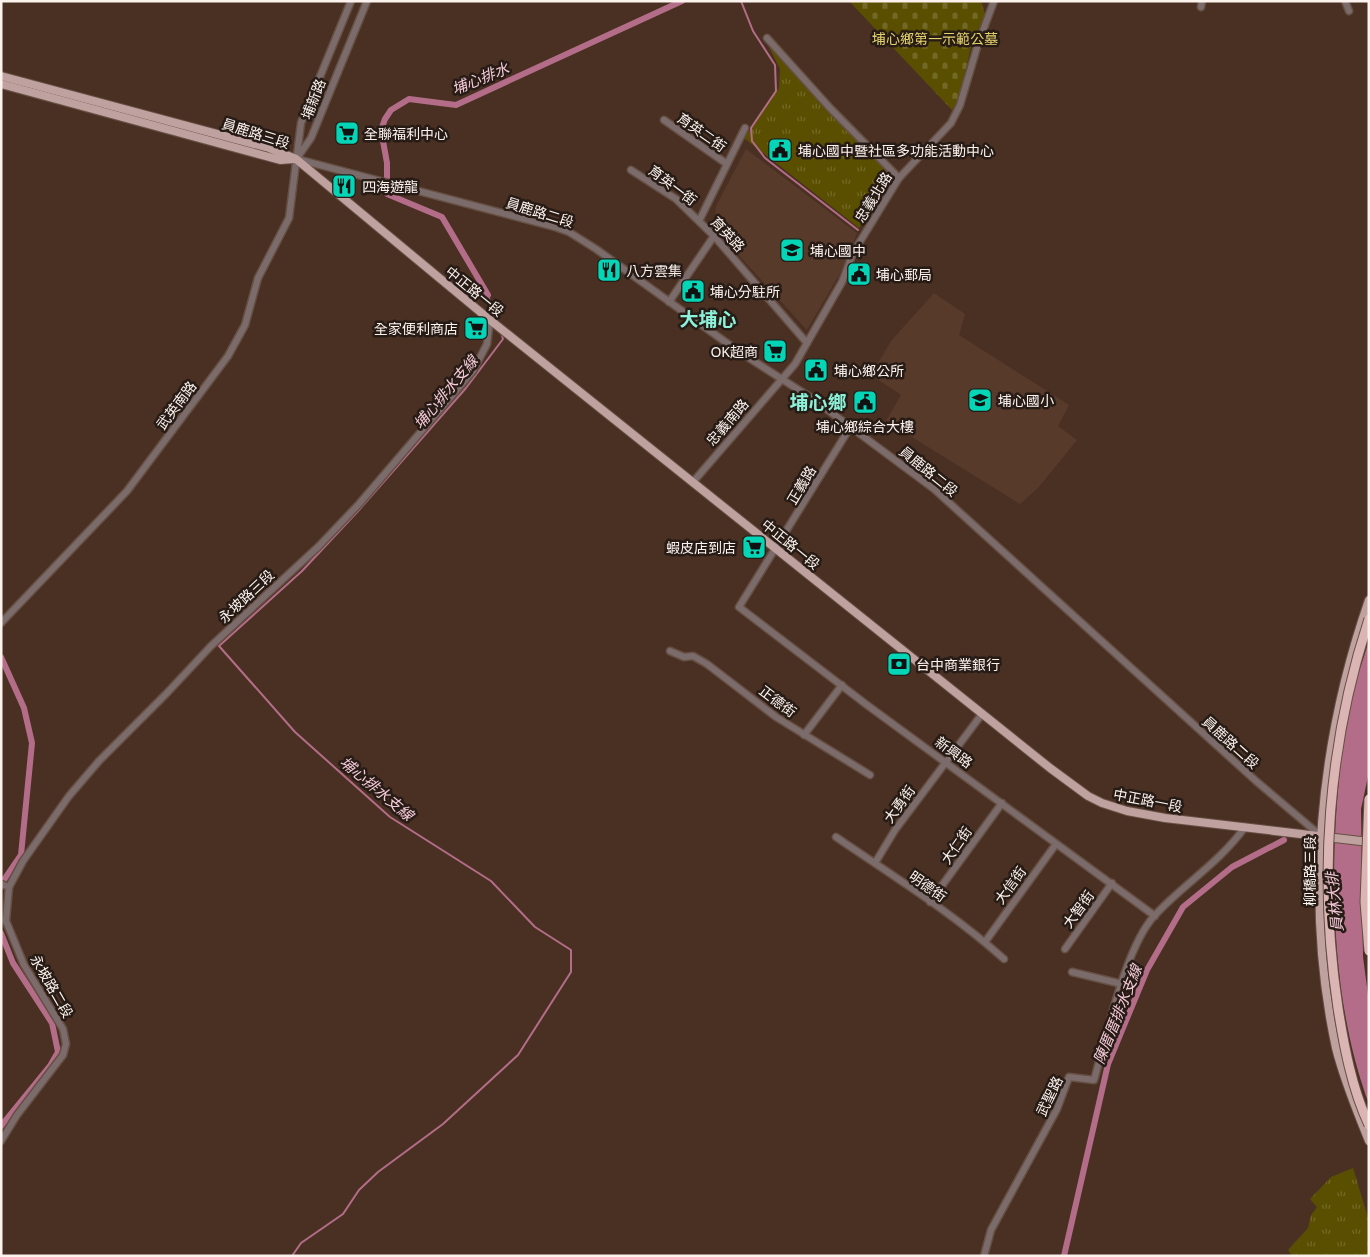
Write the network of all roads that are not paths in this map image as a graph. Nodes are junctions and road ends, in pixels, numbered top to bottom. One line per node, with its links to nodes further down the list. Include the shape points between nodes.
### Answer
1 (351, 1): 11 (street, 埔新路, via 301,123)
2 (367, 1): 11 (street, 埔新路, via 311,138)
3 (994, 1): 14 (street, 忠義北路, via 951,123)
4 (1345, 1): 5 (street)
5 (1349, 11)
6 (767, 38): 14 (street)
7 (1, 76): 11 (main road, 員鹿路三段, via 269,148)
8 (1, 84): 11 (main road, 員鹿路三段, via 280,160)
9 (664, 120): 12 (street, 育英二街)
10 (745, 128): 12 (street, 育英路)
11 (296, 159): 17 (street, 員鹿路二段, via 569,232); 18 (main road, 中正路一段); 27 (street, 武英南路, via 290,218 258,278 245,325 228,356 127,491)
12 (727, 164): 15 (street, 育英路)
13 (631, 170): 15 (street, 育英一街, via 676,199)
14 (899, 178): 19 (street, 忠義北路, via 853,254 842,282)
15 (699, 221): 16 (street, 育英路)
16 (714, 236): 17 (street); 19 (street, 育英路)
17 (669, 302): 20 (street, 員鹿路二段)
18 (490, 320): 22 (main road, 中正路一段); 44 (street, 永坡路三段, via 487,344 473,371 454,394 359,504 210,646 99,761 40,836)
19 (807, 343): 20 (street, 忠義北路)
20 (781, 380): 21 (street, 員鹿路二段); 22 (street, 忠義南路)
21 (851, 426): 23 (street, 正義路); 37 (street, 員鹿路二段, via 934,489)
22 (693, 482): 23 (main road, 中正路一段)
23 (777, 549): 25 (street, 正義路); 30 (main road, 中正路一段)
24 (1369, 600): 37 (main road, 柳橋路三段, via 1335,717)
25 (739, 607): 29 (street, 新興路)
26 (1369, 619): 53 (highway, bridge, via 1347,698 1335,771 1329,820 1327,897 1332,970 1344,1041)
27 (1, 623)
28 (670, 651): 31 (street, 正德街, via 684,657 694,656 707,664)
29 (842, 685): 31 (street); 32 (street, 新興路)
30 (982, 714): 32 (street, 大勇街); 36 (main road, 中正路一段, via 1050,768 1102,803 1165,818)
31 (804, 735): 33 (street, 正德街)
32 (946, 762): 35 (street, 新興路); 41 (street, 大勇街, via 895,830)
33 (870, 775)
34 (1369, 799): 49 (highway, bridge, via 1365,902)
35 (1002, 803): 40 (street, 新興路); 45 (street, 大仁街)
36 (1245, 827): 37 (main road, 中正路一段); 46 (street, 武聖路, via 1232,845)
37 (1321, 836): 39 (main road, 中正路一段); 55 (main road, 柳橋路三段, via 1324,972 1337,1049)
38 (836, 837): 41 (street, 明德街)
39 (1366, 841)
40 (1056, 844): 42 (street, 新興路); 47 (street, 大信街)
41 (875, 863): 45 (street, 明德街)
42 (1112, 883): 46 (street, 新興路); 48 (street, 大智街)
43 (1, 884): 44 (street)
44 (9, 887): 54 (street, 永坡路二段, via 6,921 10,934 24,965 63,1029 66,1044 63,1055)
45 (930, 902): 47 (street, 明德街)
46 (1155, 916): 52 (street, 武聖路, via 1139,937)
47 (985, 942): 50 (street, 明德街)
48 (1065, 949)
49 (1369, 951)
50 (1004, 959)
51 (1072, 972): 52 (street)
52 (1122, 984): 56 (street, 武聖路, via 1094,1080 1069,1077 1057,1108 991,1230)
53 (1369, 1125)
54 (1, 1141)
55 (1369, 1141)
56 (984, 1256)

